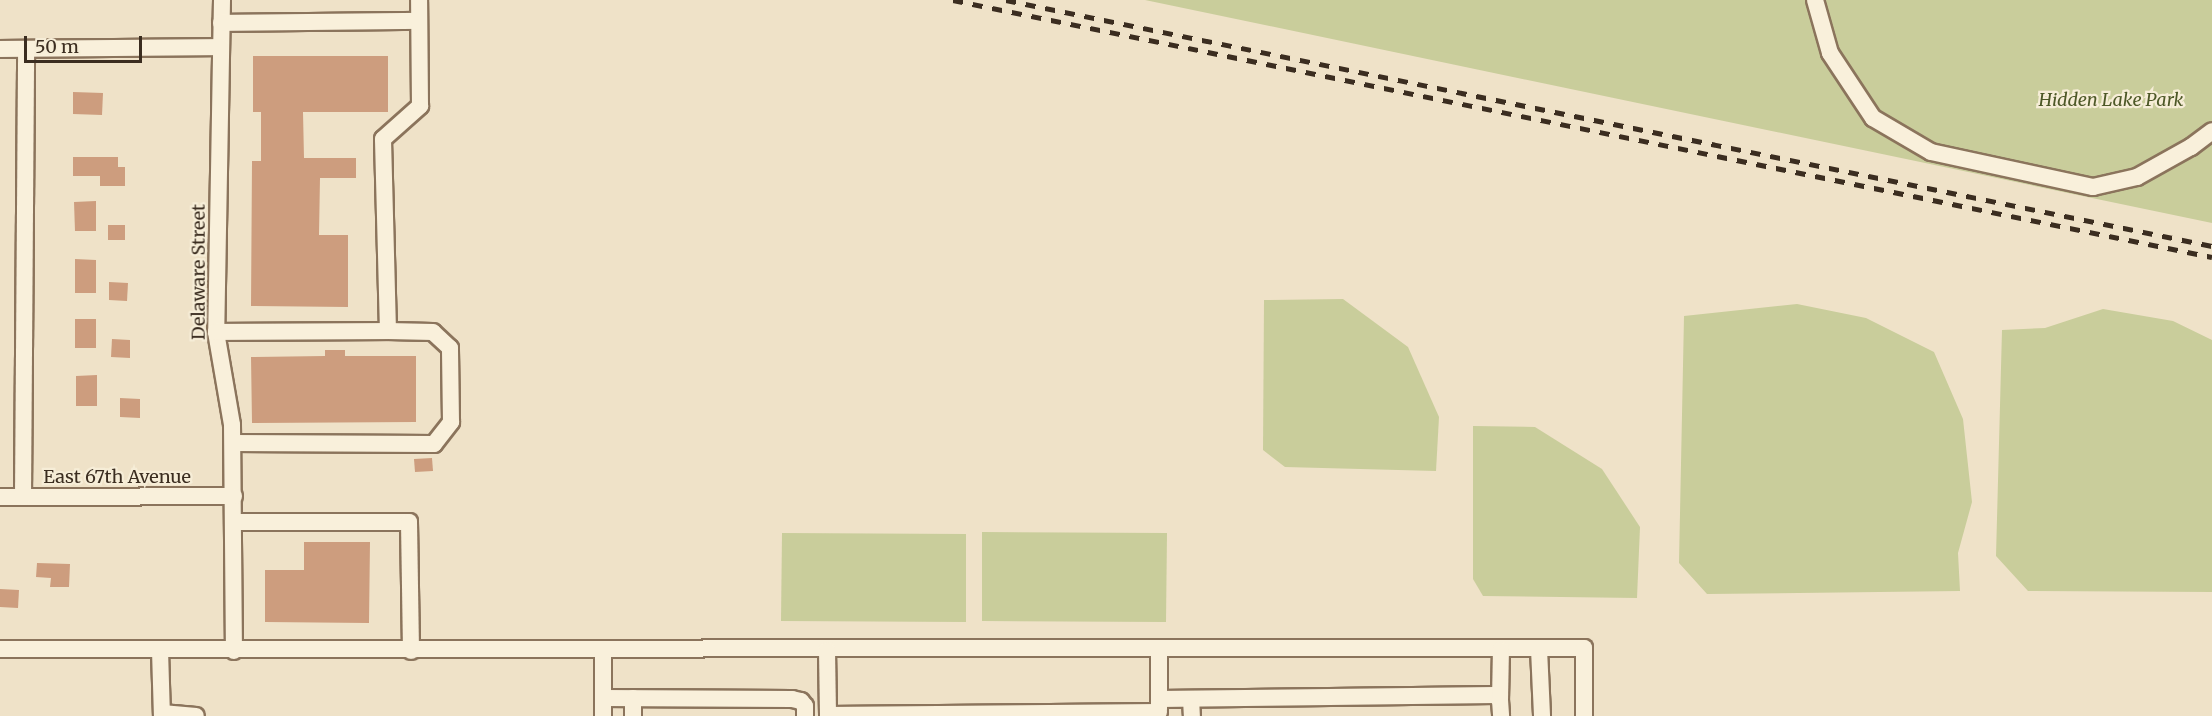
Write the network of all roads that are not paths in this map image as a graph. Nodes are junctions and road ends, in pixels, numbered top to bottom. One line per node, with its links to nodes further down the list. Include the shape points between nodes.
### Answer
1 (222, 0): 5 (street, Delaware Street)
2 (418, 0): 4 (street)
3 (1815, 0): 9 (street, via 1830,53 1873,118 1931,152 2093,187 2137,177)
4 (419, 21): 5 (street); 10 (street, via 420,106 383,139)
5 (221, 22): 6 (street, Delaware Street)
6 (220, 47): 8 (street); 11 (street, Delaware Street)
7 (0, 49): 8 (street)
8 (26, 49): 15 (street)
9 (2212, 131)
10 (387, 331): 11 (street); 12 (street, via 433,332 450,348 451,423 434,444)
11 (216, 332): 12 (street, Delaware Street)
12 (233, 443): 13 (street, Delaware Street)
13 (234, 496): 15 (street, East 67th Avenue); 16 (street, Delaware Street)
14 (0, 497): 15 (street, East 67th Avenue)
15 (23, 497)
16 (235, 522): 24 (street, Delaware Street); 25 (street, via 409,522)
17 (1539, 649): 23 (street); 38 (street); 39 (street, via 1584,648)
18 (0, 650): 19 (street)
19 (160, 650): 24 (street); 33 (street)
20 (603, 650): 21 (street); 25 (street); 26 (street)
21 (828, 650): 22 (street); 32 (street)
22 (1159, 650): 23 (street); 31 (street)
23 (1501, 650): 30 (street)
24 (234, 651): 25 (street)
25 (411, 651)
26 (603, 698): 27 (street); 35 (street)
27 (633, 698): 29 (street); 36 (street)
28 (1191, 699): 30 (street, via 1495,695); 31 (street); 37 (street)
29 (803, 708): 32 (street)
30 (1501, 708)
31 (1159, 709): 32 (street)
32 (828, 710)
33 (162, 715): 34 (street)
34 (196, 716)
35 (603, 716)
36 (633, 716)
37 (1192, 716)
38 (1542, 716)
39 (1584, 716)

